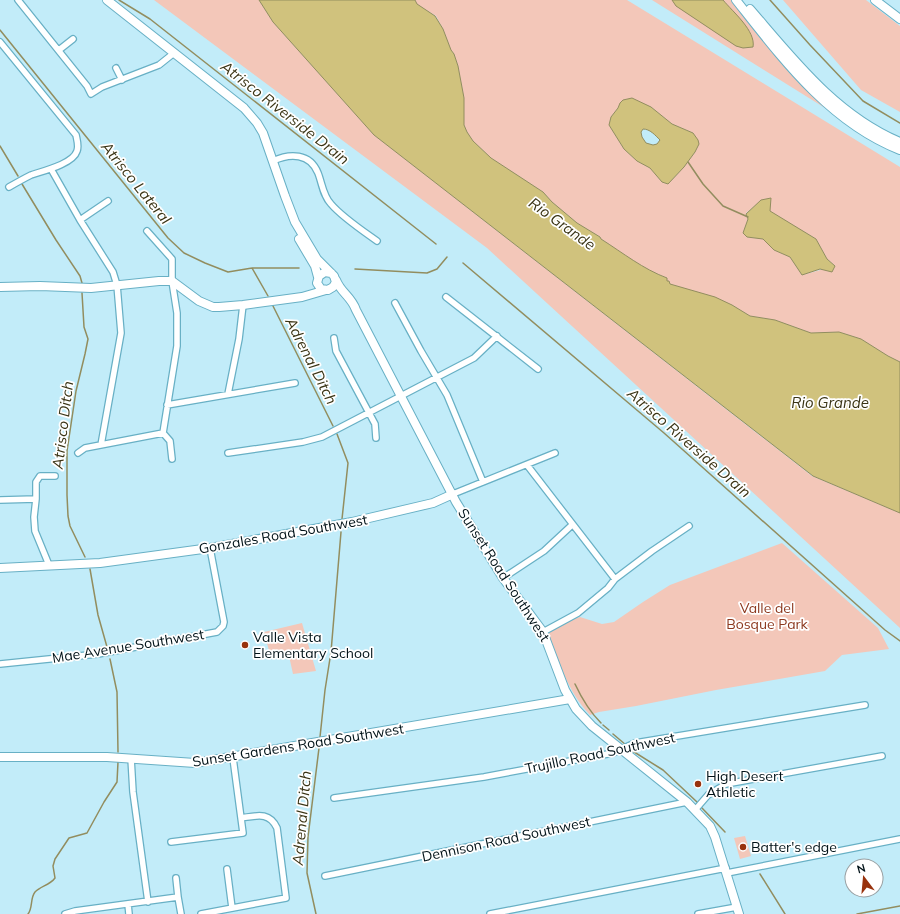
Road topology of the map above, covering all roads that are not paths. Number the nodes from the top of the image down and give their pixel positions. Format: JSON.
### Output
{"nodes":[{"id":1,"x":18,"y":0,"type":"edge"},
{"id":2,"x":107,"y":0,"type":"edge"},
{"id":3,"x":736,"y":0,"type":"edge"},
{"id":4,"x":742,"y":0,"type":"edge"},
{"id":5,"x":876,"y":0,"type":"edge"},
{"id":6,"x":900,"y":18,"type":"edge"},
{"id":7,"x":73,"y":39,"type":"dead end"},
{"id":8,"x":0,"y":42,"type":"edge"},
{"id":9,"x":59,"y":50,"type":"junction"},
{"id":10,"x":174,"y":53,"type":"junction"},
{"id":11,"x":116,"y":68,"type":"dead end"},
{"id":12,"x":122,"y":80,"type":"junction"},
{"id":13,"x":900,"y":142,"type":"edge"},
{"id":14,"x":900,"y":150,"type":"edge"},
{"id":15,"x":273,"y":161,"type":"junction"},
{"id":16,"x":51,"y":169,"type":"junction"},
{"id":17,"x":9,"y":187,"type":"dead end"},
{"id":18,"x":285,"y":196,"type":"junction"},
{"id":19,"x":108,"y":201,"type":"dead end"},
{"id":20,"x":80,"y":220,"type":"junction"},
{"id":21,"x":147,"y":231,"type":"dead end"},
{"id":22,"x":377,"y":241,"type":"dead end"},
{"id":23,"x":331,"y":273,"type":"junction"},
{"id":24,"x":318,"y":279,"type":"junction"},
{"id":25,"x":336,"y":280,"type":"junction"},
{"id":26,"x":172,"y":281,"type":"junction"},
{"id":27,"x":117,"y":285,"type":"junction"},
{"id":28,"x":0,"y":287,"type":"edge"},
{"id":29,"x":327,"y":290,"type":"junction"},
{"id":30,"x":446,"y":297,"type":"dead end"},
{"id":31,"x":283,"y":299,"type":"junction"},
{"id":32,"x":395,"y":303,"type":"dead end"},
{"id":33,"x":243,"y":306,"type":"junction"},
{"id":34,"x":356,"y":310,"type":"junction"},
{"id":35,"x":496,"y":336,"type":"junction"},
{"id":36,"x":334,"y":338,"type":"dead end"},
{"id":37,"x":538,"y":369,"type":"dead end"},
{"id":38,"x":437,"y":377,"type":"junction"},
{"id":39,"x":295,"y":383,"type":"dead end"},
{"id":40,"x":228,"y":394,"type":"junction"},
{"id":41,"x":402,"y":396,"type":"junction"},
{"id":42,"x":167,"y":405,"type":"junction"},
{"id":43,"x":369,"y":413,"type":"junction"},
{"id":44,"x":163,"y":433,"type":"junction"},
{"id":45,"x":376,"y":438,"type":"dead end"},
{"id":46,"x":101,"y":445,"type":"junction"},
{"id":47,"x":78,"y":453,"type":"dead end"},
{"id":48,"x":228,"y":453,"type":"dead end"},
{"id":49,"x":555,"y":453,"type":"dead end"},
{"id":50,"x":172,"y":459,"type":"dead end"},
{"id":51,"x":527,"y":465,"type":"junction"},
{"id":52,"x":55,"y":476,"type":"dead end"},
{"id":53,"x":483,"y":482,"type":"junction"},
{"id":54,"x":453,"y":494,"type":"junction"},
{"id":55,"x":36,"y":499,"type":"junction"},
{"id":56,"x":0,"y":500,"type":"edge"},
{"id":57,"x":572,"y":525,"type":"junction"},
{"id":58,"x":689,"y":526,"type":"dead end"},
{"id":59,"x":210,"y":548,"type":"junction"},
{"id":60,"x":48,"y":565,"type":"junction"},
{"id":61,"x":0,"y":568,"type":"edge"},
{"id":62,"x":503,"y":578,"type":"junction"},
{"id":63,"x":615,"y":579,"type":"junction"},
{"id":64,"x":543,"y":632,"type":"junction"},
{"id":65,"x":0,"y":664,"type":"edge"},
{"id":66,"x":570,"y":699,"type":"junction"},
{"id":67,"x":865,"y":705,"type":"dead end"},
{"id":68,"x":622,"y":749,"type":"junction"},
{"id":69,"x":882,"y":756,"type":"dead end"},
{"id":70,"x":0,"y":757,"type":"edge"},
{"id":71,"x":129,"y":758,"type":"junction"},
{"id":72,"x":233,"y":758,"type":"junction"},
{"id":73,"x":334,"y":798,"type":"dead end"},
{"id":74,"x":687,"y":802,"type":"junction"},
{"id":75,"x":695,"y":810,"type":"junction"},
{"id":76,"x":241,"y":818,"type":"junction"},
{"id":77,"x":900,"y":839,"type":"edge"},
{"id":78,"x":171,"y":842,"type":"dead end"},
{"id":79,"x":227,"y":869,"type":"dead end"},
{"id":80,"x":726,"y":871,"type":"junction"},
{"id":81,"x":325,"y":876,"type":"dead end"},
{"id":82,"x":176,"y":878,"type":"dead end"},
{"id":83,"x":178,"y":897,"type":"junction"},
{"id":84,"x":148,"y":902,"type":"junction"},
{"id":85,"x":128,"y":904,"type":"junction"},
{"id":86,"x":232,"y":908,"type":"junction"},
{"id":87,"x":738,"y":910,"type":"edge"},
{"id":88,"x":65,"y":914,"type":"edge"},
{"id":89,"x":129,"y":914,"type":"edge"},
{"id":90,"x":181,"y":914,"type":"edge"},
{"id":91,"x":201,"y":914,"type":"edge"},
{"id":92,"x":490,"y":914,"type":"edge"},
{"id":93,"x":698,"y":914,"type":"edge"}],
"edges":[{"from":1,"to":9,"type":"street"},
{"from":2,"to":10,"type":"street"},
{"from":3,"to":14,"type":"street"},
{"from":4,"to":13,"type":"street"},
{"from":5,"to":6,"type":"street"},
{"from":7,"to":9,"type":"street"},
{"from":8,"to":16,"type":"street"},
{"from":9,"to":12,"type":"street"},
{"from":10,"to":12,"type":"street"},
{"from":10,"to":15,"type":"street"},
{"from":11,"to":12,"type":"street"},
{"from":15,"to":18,"type":"street"},
{"from":15,"to":22,"type":"street"},
{"from":16,"to":17,"type":"street"},
{"from":16,"to":20,"type":"street"},
{"from":18,"to":23,"type":"street"},
{"from":18,"to":24,"type":"street"},
{"from":19,"to":20,"type":"street"},
{"from":20,"to":27,"type":"street"},
{"from":21,"to":26,"type":"street"},
{"from":23,"to":24,"type":"street"},
{"from":23,"to":25,"type":"street"},
{"from":24,"to":29,"type":"street"},
{"from":24,"to":31,"type":"street"},
{"from":25,"to":29,"type":"street"},
{"from":25,"to":34,"type":"street","name":"Sunset Road Southwest"},
{"from":26,"to":27,"type":"street"},
{"from":26,"to":33,"type":"street"},
{"from":26,"to":42,"type":"street"},
{"from":27,"to":28,"type":"street"},
{"from":27,"to":46,"type":"street"},
{"from":29,"to":31,"type":"street"},
{"from":29,"to":34,"type":"street","name":"Sunset Road Southwest"},
{"from":30,"to":35,"type":"street"},
{"from":31,"to":33,"type":"street"},
{"from":32,"to":38,"type":"street"},
{"from":33,"to":40,"type":"street"},
{"from":34,"to":41,"type":"street","name":"Sunset Road Southwest"},
{"from":35,"to":37,"type":"street"},
{"from":35,"to":38,"type":"street"},
{"from":36,"to":43,"type":"street"},
{"from":38,"to":41,"type":"street"},
{"from":38,"to":53,"type":"street"},
{"from":39,"to":40,"type":"street"},
{"from":40,"to":42,"type":"street"},
{"from":41,"to":43,"type":"street"},
{"from":41,"to":54,"type":"street","name":"Sunset Road Southwest"},
{"from":42,"to":44,"type":"street"},
{"from":43,"to":45,"type":"street"},
{"from":43,"to":48,"type":"street"},
{"from":44,"to":46,"type":"street"},
{"from":44,"to":50,"type":"street"},
{"from":46,"to":47,"type":"street"},
{"from":49,"to":51,"type":"street","name":"Gonzales Road Southwest"},
{"from":51,"to":53,"type":"street","name":"Gonzales Road Southwest"},
{"from":51,"to":57,"type":"street"},
{"from":52,"to":55,"type":"street"},
{"from":53,"to":54,"type":"street","name":"Gonzales Road Southwest"},
{"from":54,"to":59,"type":"street","name":"Gonzales Road Southwest"},
{"from":54,"to":62,"type":"street","name":"Sunset Road Southwest"},
{"from":55,"to":56,"type":"street"},
{"from":55,"to":60,"type":"street"},
{"from":57,"to":62,"type":"street"},
{"from":57,"to":63,"type":"street"},
{"from":58,"to":63,"type":"street"},
{"from":59,"to":60,"type":"street","name":"Gonzales Road Southwest"},
{"from":59,"to":65,"type":"street","name":"Mae Avenue Southwest"},
{"from":60,"to":61,"type":"street","name":"Gonzales Road Southwest"},
{"from":62,"to":64,"type":"street","name":"Sunset Road Southwest"},
{"from":63,"to":64,"type":"street"},
{"from":64,"to":66,"type":"street","name":"Sunset Road Southwest"},
{"from":66,"to":68,"type":"street","name":"Sunset Road Southwest"},
{"from":66,"to":72,"type":"street","name":"Sunset Gardens Road Southwest"},
{"from":67,"to":68,"type":"street","name":"Trujillo Road Southwest"},
{"from":68,"to":73,"type":"street","name":"Trujillo Road Southwest"},
{"from":68,"to":74,"type":"street","name":"Sunset Road Southwest"},
{"from":69,"to":75,"type":"street"},
{"from":70,"to":71,"type":"street","name":"Sunset Gardens Road Southwest"},
{"from":71,"to":72,"type":"street","name":"Sunset Gardens Road Southwest"},
{"from":71,"to":84,"type":"street"},
{"from":72,"to":76,"type":"street"},
{"from":74,"to":75,"type":"street","name":"Sunset Road Southwest"},
{"from":74,"to":81,"type":"street","name":"Dennison Road Southwest"},
{"from":75,"to":80,"type":"street","name":"Sunset Road Southwest"},
{"from":76,"to":78,"type":"street"},
{"from":76,"to":86,"type":"street"},
{"from":77,"to":80,"type":"street"},
{"from":79,"to":86,"type":"street"},
{"from":80,"to":87,"type":"street","name":"Sunset Road Southwest"},
{"from":80,"to":92,"type":"street"},
{"from":82,"to":83,"type":"street"},
{"from":83,"to":84,"type":"street"},
{"from":83,"to":90,"type":"street"},
{"from":84,"to":85,"type":"street"},
{"from":85,"to":88,"type":"street"},
{"from":85,"to":89,"type":"street"},
{"from":86,"to":91,"type":"street"},
{"from":87,"to":93,"type":"street"}]}
